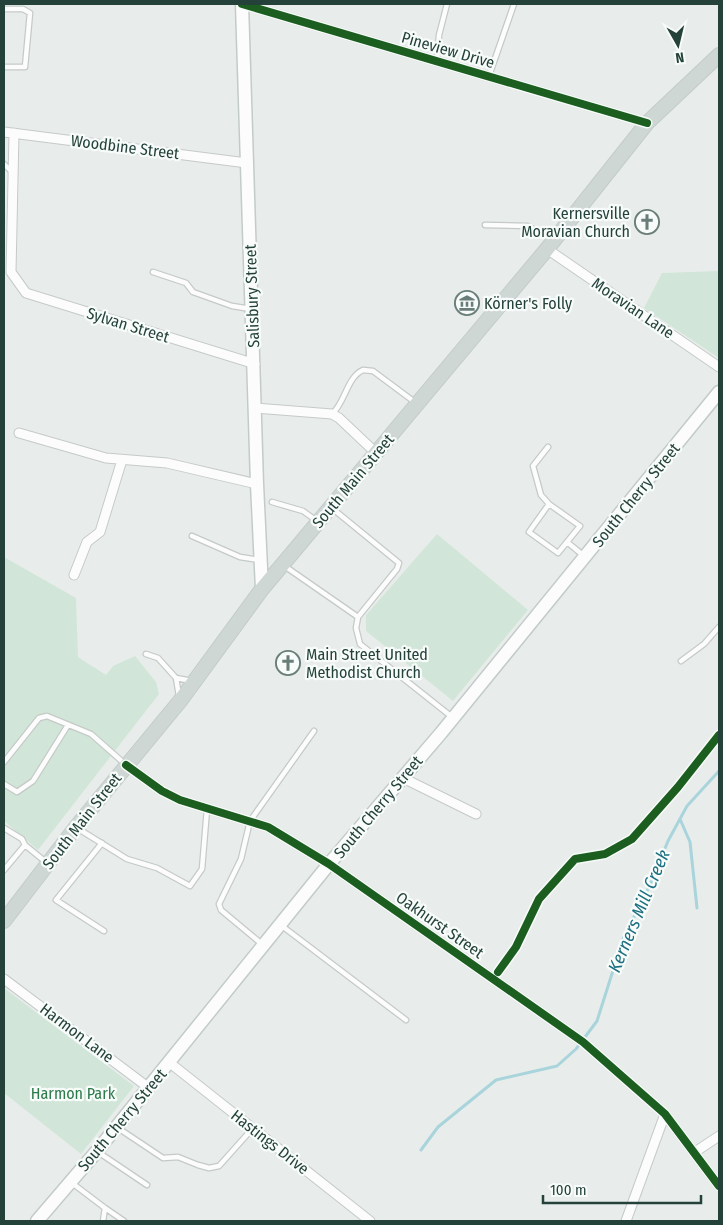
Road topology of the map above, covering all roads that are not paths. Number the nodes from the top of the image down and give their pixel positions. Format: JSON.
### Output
{"nodes":[{"id":1,"x":242,"y":4,"type":"edge"},
{"id":2,"x":447,"y":4,"type":"edge"},
{"id":3,"x":514,"y":4,"type":"edge"},
{"id":4,"x":23,"y":7,"type":"edge"},
{"id":5,"x":4,"y":9,"type":"edge"},
{"id":6,"x":719,"y":55,"type":"edge"},
{"id":7,"x":437,"y":61,"type":"junction"},
{"id":8,"x":4,"y":67,"type":"edge"},
{"id":9,"x":489,"y":76,"type":"junction"},
{"id":10,"x":647,"y":123,"type":"junction"},
{"id":11,"x":4,"y":132,"type":"edge"},
{"id":12,"x":14,"y":133,"type":"junction"},
{"id":13,"x":247,"y":163,"type":"junction"},
{"id":14,"x":4,"y":164,"type":"edge"},
{"id":15,"x":13,"y":173,"type":"junction"},
{"id":16,"x":485,"y":225,"type":"dead end"},
{"id":17,"x":550,"y":244,"type":"junction"},
{"id":18,"x":153,"y":272,"type":"dead end"},
{"id":19,"x":253,"y":309,"type":"junction"},
{"id":20,"x":255,"y":364,"type":"junction"},
{"id":21,"x":719,"y":367,"type":"edge"},
{"id":22,"x":719,"y":392,"type":"edge"},
{"id":23,"x":417,"y":404,"type":"junction"},
{"id":24,"x":255,"y":408,"type":"junction"},
{"id":25,"x":332,"y":414,"type":"junction"},
{"id":26,"x":19,"y":433,"type":"dead end"},
{"id":27,"x":548,"y":447,"type":"dead end"},
{"id":28,"x":376,"y":453,"type":"junction"},
{"id":29,"x":122,"y":460,"type":"junction"},
{"id":30,"x":257,"y":484,"type":"junction"},
{"id":31,"x":272,"y":502,"type":"dead end"},
{"id":32,"x":549,"y":504,"type":"junction"},
{"id":33,"x":331,"y":507,"type":"junction"},
{"id":34,"x":318,"y":522,"type":"junction"},
{"id":35,"x":192,"y":536,"type":"dead end"},
{"id":36,"x":568,"y":542,"type":"junction"},
{"id":37,"x":585,"y":557,"type":"junction"},
{"id":38,"x":261,"y":560,"type":"junction"},
{"id":39,"x":282,"y":564,"type":"junction"},
{"id":40,"x":74,"y":576,"type":"dead end"},
{"id":41,"x":262,"y":588,"type":"junction"},
{"id":42,"x":358,"y":617,"type":"junction"},
{"id":43,"x":719,"y":627,"type":"edge"},
{"id":44,"x":146,"y":654,"type":"dead end"},
{"id":45,"x":681,"y":661,"type":"dead end"},
{"id":46,"x":176,"y":678,"type":"junction"},
{"id":47,"x":193,"y":681,"type":"junction"},
{"id":48,"x":180,"y":701,"type":"junction"},
{"id":49,"x":454,"y":717,"type":"junction"},
{"id":50,"x":68,"y":725,"type":"junction"},
{"id":51,"x":314,"y":731,"type":"dead end"},
{"id":52,"x":4,"y":762,"type":"edge"},
{"id":53,"x":126,"y":764,"type":"junction"},
{"id":54,"x":403,"y":778,"type":"junction"},
{"id":55,"x":4,"y":784,"type":"edge"},
{"id":56,"x":207,"y":808,"type":"junction"},
{"id":57,"x":476,"y":814,"type":"dead end"},
{"id":58,"x":250,"y":821,"type":"junction"},
{"id":59,"x":76,"y":827,"type":"junction"},
{"id":60,"x":4,"y":828,"type":"edge"},
{"id":61,"x":102,"y":843,"type":"junction"},
{"id":62,"x":24,"y":844,"type":"junction"},
{"id":63,"x":48,"y":864,"type":"junction"},
{"id":64,"x":329,"y":864,"type":"junction"},
{"id":65,"x":4,"y":870,"type":"edge"},
{"id":66,"x":4,"y":919,"type":"edge"},
{"id":67,"x":280,"y":925,"type":"junction"},
{"id":68,"x":104,"y":931,"type":"dead end"},
{"id":69,"x":264,"y":946,"type":"junction"},
{"id":70,"x":4,"y":979,"type":"edge"},
{"id":71,"x":406,"y":1020,"type":"dead end"},
{"id":72,"x":170,"y":1063,"type":"junction"},
{"id":73,"x":149,"y":1088,"type":"junction"},
{"id":74,"x":665,"y":1114,"type":"junction"},
{"id":75,"x":117,"y":1127,"type":"junction"},
{"id":76,"x":253,"y":1128,"type":"junction"},
{"id":77,"x":719,"y":1136,"type":"edge"},
{"id":78,"x":97,"y":1151,"type":"junction"},
{"id":79,"x":695,"y":1152,"type":"junction"},
{"id":80,"x":71,"y":1182,"type":"junction"},
{"id":81,"x":147,"y":1185,"type":"dead end"},
{"id":82,"x":719,"y":1186,"type":"edge"},
{"id":83,"x":105,"y":1208,"type":"junction"},
{"id":84,"x":41,"y":1220,"type":"edge"},
{"id":85,"x":103,"y":1221,"type":"edge"},
{"id":86,"x":124,"y":1221,"type":"edge"},
{"id":87,"x":370,"y":1221,"type":"edge"},
{"id":88,"x":626,"y":1221,"type":"edge"}],
"edges":[{"from":1,"to":7,"type":"street","name":"Pineview Drive"},
{"from":1,"to":13,"type":"main road","name":"Salisbury Street"},
{"from":2,"to":7,"type":"lane"},
{"from":3,"to":9,"type":"lane"},
{"from":4,"to":5,"type":"lane"},
{"from":4,"to":8,"type":"lane"},
{"from":6,"to":10,"type":"main road","name":"South Main Street"},
{"from":7,"to":9,"type":"street","name":"Pineview Drive"},
{"from":9,"to":10,"type":"street","name":"Pineview Drive"},
{"from":10,"to":17,"type":"main road","name":"South Main Street"},
{"from":11,"to":12,"type":"street","name":"Woodbine Street"},
{"from":12,"to":13,"type":"street","name":"Woodbine Street"},
{"from":12,"to":15,"type":"street"},
{"from":13,"to":19,"type":"main road","name":"Salisbury Street"},
{"from":14,"to":15,"type":"lane"},
{"from":15,"to":20,"type":"street","name":"Sylvan Street"},
{"from":16,"to":17,"type":"lane"},
{"from":17,"to":21,"type":"street","name":"Moravian Lane"},
{"from":17,"to":23,"type":"main road","name":"South Main Street"},
{"from":18,"to":19,"type":"lane"},
{"from":19,"to":20,"type":"main road","name":"Salisbury Street"},
{"from":20,"to":24,"type":"main road","name":"Salisbury Street"},
{"from":22,"to":37,"type":"main road","name":"South Cherry Street"},
{"from":23,"to":25,"type":"lane"},
{"from":23,"to":28,"type":"main road","name":"South Main Street"},
{"from":24,"to":25,"type":"street"},
{"from":24,"to":30,"type":"main road","name":"Salisbury Street"},
{"from":25,"to":28,"type":"street"},
{"from":26,"to":29,"type":"street"},
{"from":27,"to":32,"type":"lane"},
{"from":28,"to":33,"type":"main road","name":"South Main Street"},
{"from":29,"to":30,"type":"street"},
{"from":29,"to":40,"type":"street"},
{"from":30,"to":38,"type":"main road","name":"Salisbury Street"},
{"from":31,"to":34,"type":"lane"},
{"from":32,"to":36,"type":"lane"},
{"from":32,"to":36,"type":"lane"},
{"from":33,"to":34,"type":"main road","name":"South Main Street"},
{"from":33,"to":42,"type":"lane"},
{"from":34,"to":39,"type":"main road","name":"South Main Street"},
{"from":35,"to":38,"type":"lane"},
{"from":36,"to":37,"type":"lane"},
{"from":37,"to":49,"type":"main road","name":"South Cherry Street"},
{"from":38,"to":41,"type":"main road","name":"Salisbury Street"},
{"from":39,"to":41,"type":"main road","name":"South Main Street"},
{"from":39,"to":42,"type":"lane"},
{"from":41,"to":47,"type":"main road","name":"South Main Street"},
{"from":42,"to":49,"type":"lane"},
{"from":43,"to":45,"type":"lane"},
{"from":44,"to":46,"type":"lane"},
{"from":46,"to":47,"type":"lane"},
{"from":46,"to":48,"type":"lane"},
{"from":47,"to":48,"type":"main road","name":"South Main Street"},
{"from":48,"to":53,"type":"main road","name":"South Main Street"},
{"from":49,"to":54,"type":"main road","name":"South Cherry Street"},
{"from":50,"to":52,"type":"lane"},
{"from":50,"to":53,"type":"lane"},
{"from":50,"to":55,"type":"lane"},
{"from":51,"to":58,"type":"lane"},
{"from":53,"to":56,"type":"street","name":"Oakhurst Street"},
{"from":53,"to":59,"type":"main road","name":"South Main Street"},
{"from":54,"to":57,"type":"street"},
{"from":54,"to":64,"type":"main road","name":"South Cherry Street"},
{"from":56,"to":58,"type":"street","name":"Oakhurst Street"},
{"from":56,"to":61,"type":"lane"},
{"from":58,"to":64,"type":"street","name":"Oakhurst Street"},
{"from":58,"to":69,"type":"lane"},
{"from":59,"to":61,"type":"lane"},
{"from":59,"to":63,"type":"main road","name":"South Main Street"},
{"from":60,"to":62,"type":"lane"},
{"from":61,"to":68,"type":"lane"},
{"from":62,"to":63,"type":"lane"},
{"from":62,"to":65,"type":"lane"},
{"from":63,"to":66,"type":"main road","name":"South Main Street"},
{"from":64,"to":67,"type":"main road","name":"South Cherry Street"},
{"from":64,"to":74,"type":"street","name":"Oakhurst Street"},
{"from":67,"to":69,"type":"main road","name":"South Cherry Street"},
{"from":67,"to":71,"type":"lane"},
{"from":69,"to":72,"type":"main road","name":"South Cherry Street"},
{"from":70,"to":73,"type":"street","name":"Harmon Lane"},
{"from":72,"to":73,"type":"main road","name":"South Cherry Street"},
{"from":72,"to":76,"type":"street","name":"Hastings Drive"},
{"from":73,"to":75,"type":"main road","name":"South Cherry Street"},
{"from":74,"to":79,"type":"street","name":"Oakhurst Street"},
{"from":74,"to":88,"type":"street"},
{"from":75,"to":76,"type":"lane"},
{"from":75,"to":78,"type":"main road","name":"South Cherry Street"},
{"from":76,"to":87,"type":"street","name":"Hastings Drive"},
{"from":77,"to":79,"type":"street"},
{"from":78,"to":80,"type":"main road","name":"South Cherry Street"},
{"from":78,"to":81,"type":"lane"},
{"from":79,"to":82,"type":"street","name":"Oakhurst Street"},
{"from":80,"to":83,"type":"lane"},
{"from":80,"to":84,"type":"main road","name":"South Cherry Street"},
{"from":83,"to":85,"type":"lane"},
{"from":83,"to":86,"type":"lane"}]}
